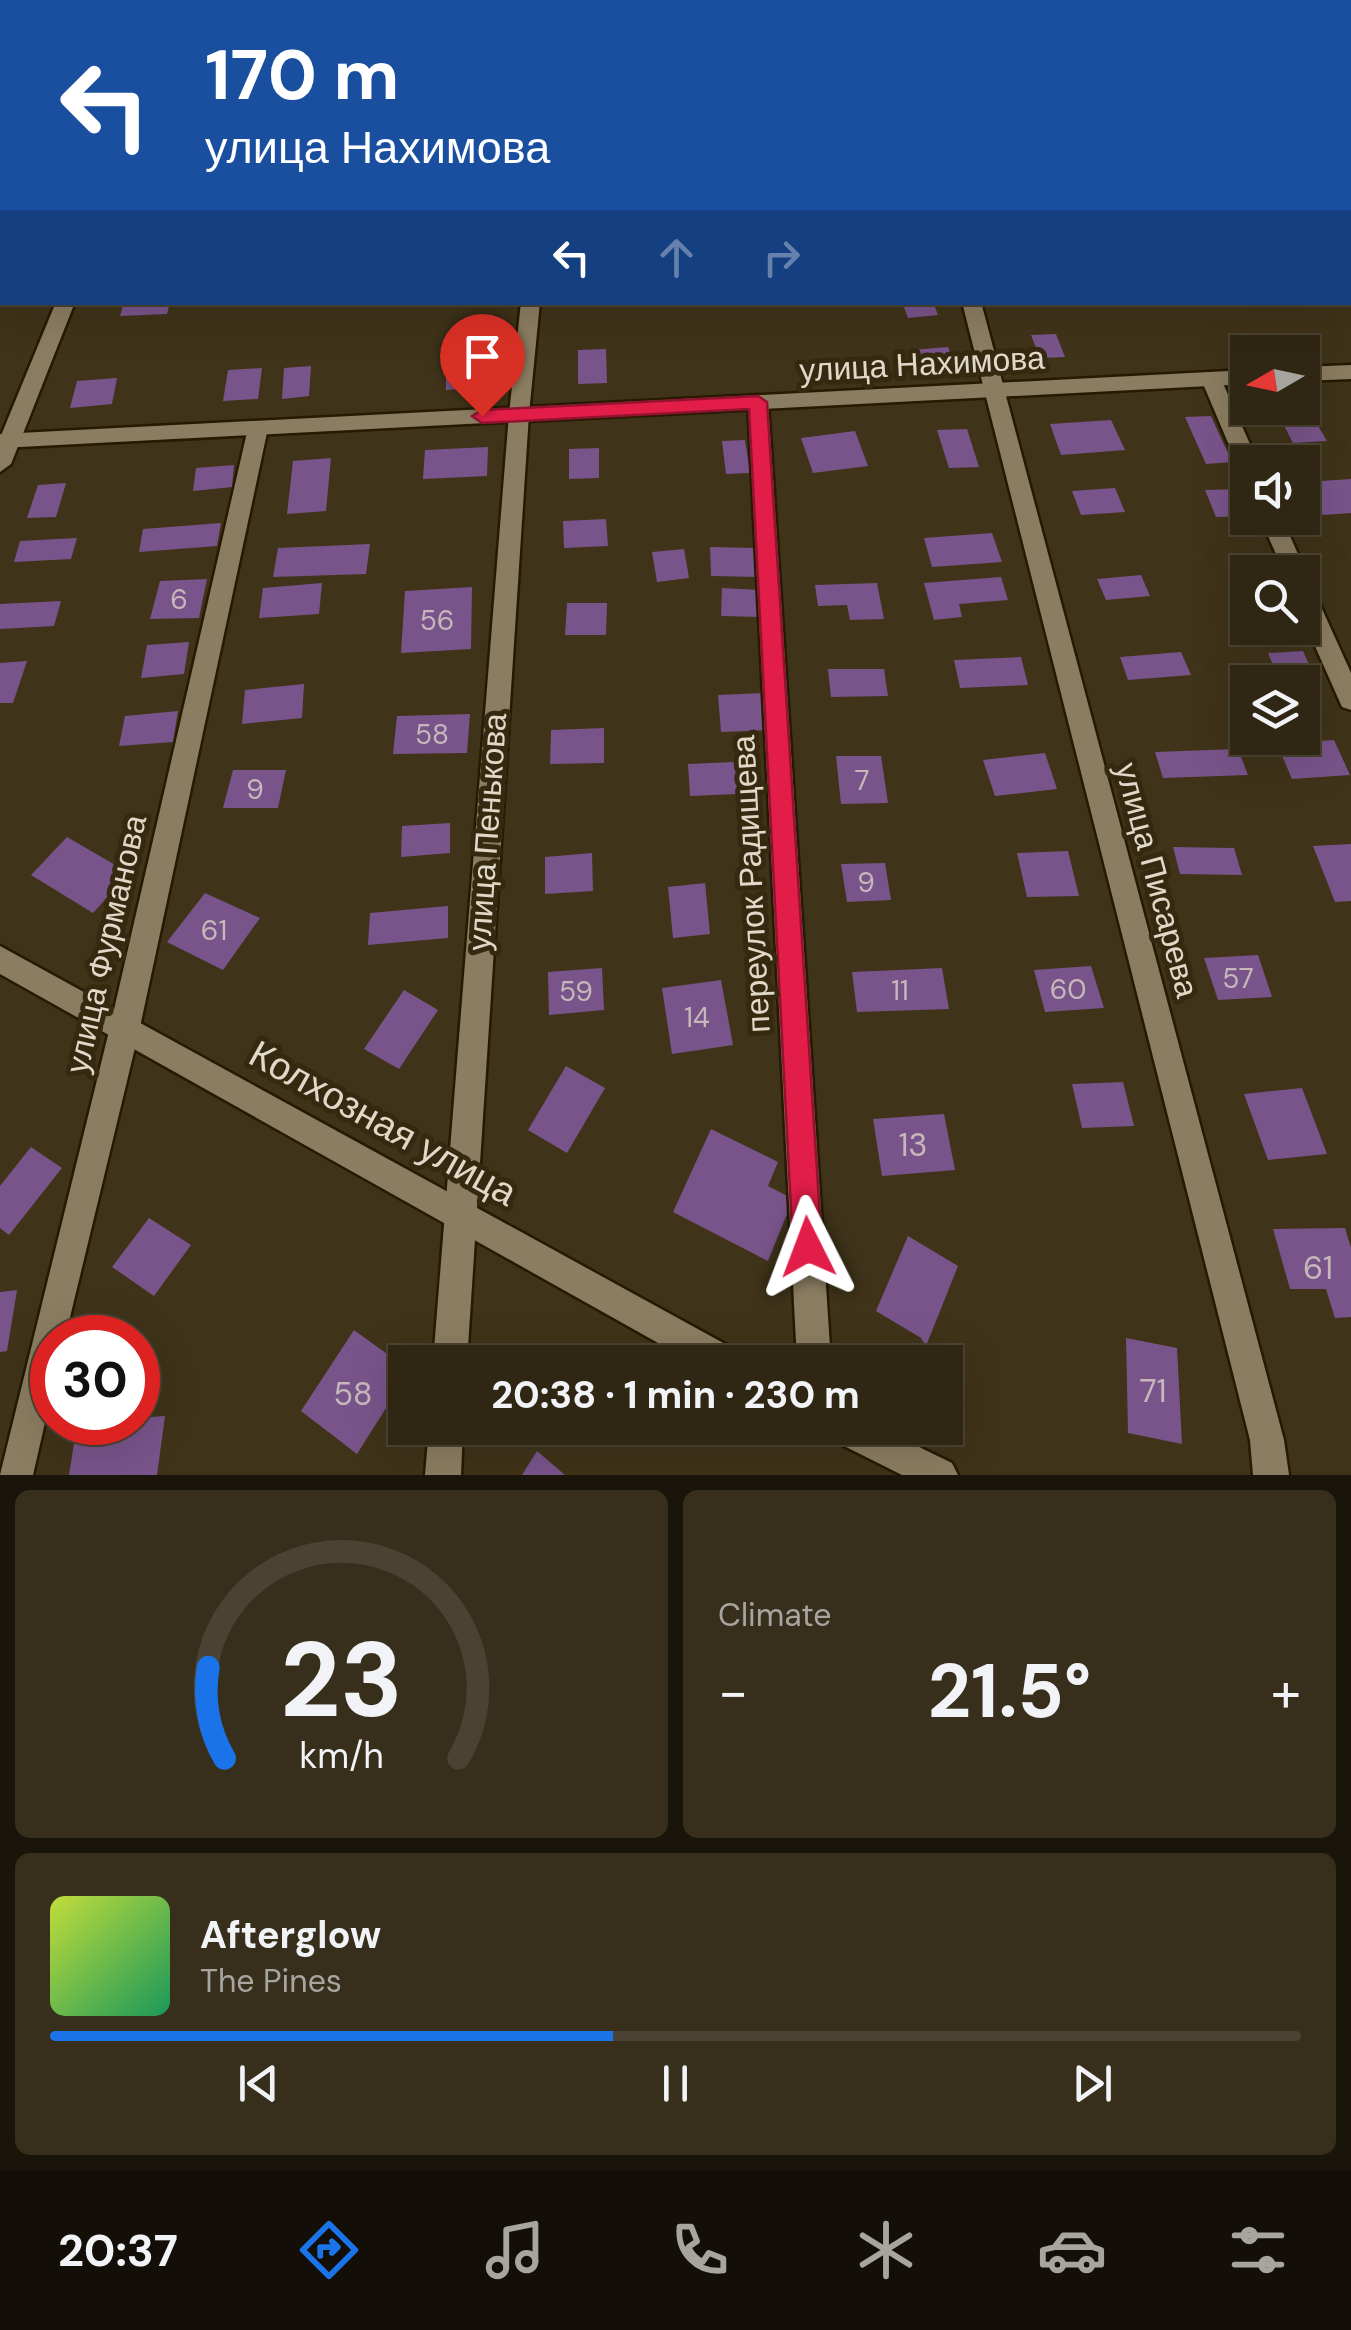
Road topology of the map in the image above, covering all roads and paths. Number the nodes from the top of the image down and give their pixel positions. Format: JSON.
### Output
{"nodes":[{"id":1,"x":65,"y":305,"type":"edge"},
{"id":2,"x":531,"y":305,"type":"edge"},
{"id":3,"x":972,"y":305,"type":"edge"},
{"id":4,"x":1351,"y":372,"type":"edge"},
{"id":5,"x":1320,"y":373,"type":"edge"},
{"id":6,"x":1230,"y":378,"type":"edge"},
{"id":7,"x":1210,"y":379,"type":"junction"},
{"id":8,"x":992,"y":390,"type":"junction"},
{"id":9,"x":758,"y":402,"type":"junction"},
{"id":10,"x":519,"y":414,"type":"junction"},
{"id":11,"x":258,"y":428,"type":"junction"},
{"id":12,"x":5,"y":441,"type":"edge"},
{"id":13,"x":1240,"y":445,"type":"edge"},
{"id":14,"x":0,"y":464,"type":"edge"},
{"id":15,"x":1320,"y":630,"type":"edge"},
{"id":16,"x":1351,"y":700,"type":"edge"},
{"id":17,"x":0,"y":959,"type":"edge"},
{"id":18,"x":125,"y":1027,"type":"junction"},
{"id":19,"x":458,"y":1215,"type":"junction"},
{"id":20,"x":451,"y":1345,"type":"edge"},
{"id":21,"x":693,"y":1345,"type":"edge"},
{"id":22,"x":813,"y":1345,"type":"edge"},
{"id":23,"x":445,"y":1445,"type":"edge"},
{"id":24,"x":879,"y":1445,"type":"edge"},
{"id":25,"x":15,"y":1475,"type":"edge"},
{"id":26,"x":443,"y":1475,"type":"edge"},
{"id":27,"x":940,"y":1475,"type":"edge"},
{"id":28,"x":1271,"y":1475,"type":"edge"}],
"edges":[{"from":1,"to":12,"type":"street"},
{"from":2,"to":10,"type":"street","name":"улица Пенькова"},
{"from":3,"to":8,"type":"street","name":"улица Писарева"},
{"from":4,"to":5,"type":"street"},
{"from":6,"to":7,"type":"street","name":"улица Нахимова"},
{"from":7,"to":8,"type":"street","name":"улица Нахимова"},
{"from":7,"to":13,"type":"street"},
{"from":8,"to":9,"type":"street","name":"улица Нахимова"},
{"from":8,"to":28,"type":"street","name":"улица Писарева"},
{"from":9,"to":10,"type":"street","name":"улица Нахимова"},
{"from":9,"to":22,"type":"street","name":"переулок Радищева"},
{"from":10,"to":11,"type":"street","name":"улица Нахимова"},
{"from":10,"to":19,"type":"street","name":"улица Пенькова"},
{"from":11,"to":12,"type":"street","name":"улица Нахимова"},
{"from":11,"to":18,"type":"street","name":"улица Фурманова"},
{"from":12,"to":14,"type":"street"},
{"from":15,"to":16,"type":"street"},
{"from":17,"to":18,"type":"street","name":"Колхозная улица"},
{"from":18,"to":19,"type":"street","name":"Колхозная улица"},
{"from":18,"to":25,"type":"street","name":"улица Фурманова"},
{"from":19,"to":20,"type":"street","name":"улица Пенькова"},
{"from":19,"to":21,"type":"street","name":"Колхозная улица"},
{"from":23,"to":26,"type":"street"},
{"from":24,"to":27,"type":"street"}]}
